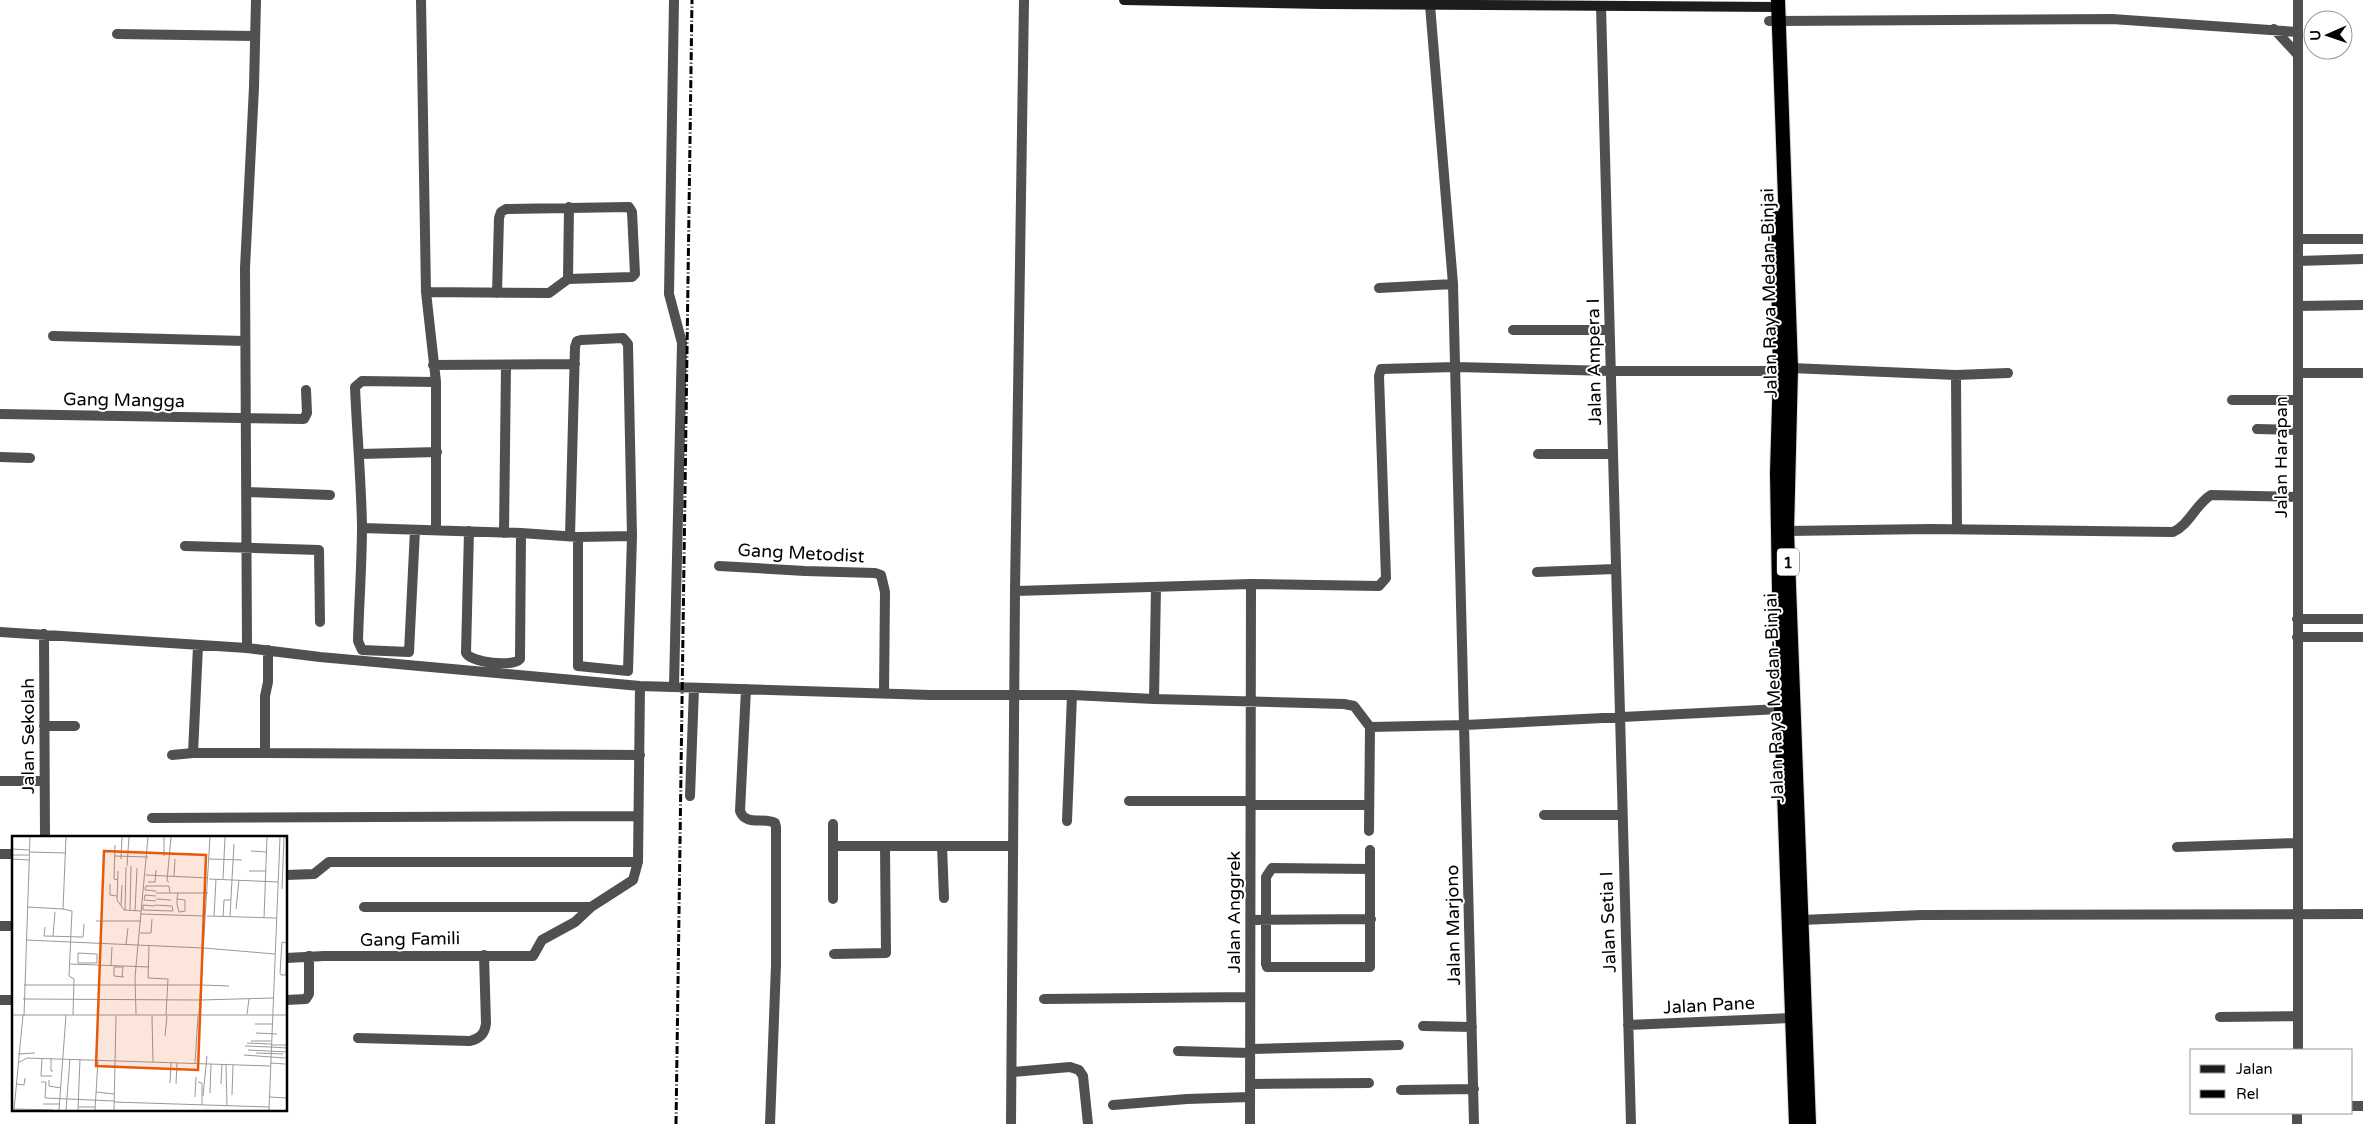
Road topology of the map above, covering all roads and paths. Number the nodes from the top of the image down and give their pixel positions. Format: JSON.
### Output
{"nodes":[{"id":1,"x":256,"y":0,"type":"edge"},
{"id":2,"x":421,"y":0,"type":"edge"},
{"id":3,"x":674,"y":0,"type":"edge"},
{"id":4,"x":1024,"y":0,"type":"edge"},
{"id":5,"x":1124,"y":0,"type":"edge"},
{"id":6,"x":1163,"y":0,"type":"edge"},
{"id":7,"x":2298,"y":0,"type":"edge"},
{"id":8,"x":1323,"y":2,"type":"edge"},
{"id":9,"x":1430,"y":4,"type":"junction"},
{"id":10,"x":1601,"y":6,"type":"junction"},
{"id":11,"x":1773,"y":9,"type":"edge"},
{"id":12,"x":2274,"y":28,"type":"junction"},
{"id":13,"x":2298,"y":32,"type":"junction"},
{"id":14,"x":118,"y":34,"type":"dead end"},
{"id":15,"x":254,"y":36,"type":"junction"},
{"id":16,"x":2298,"y":55,"type":"junction"},
{"id":17,"x":569,"y":207,"type":"junction"},
{"id":18,"x":2363,"y":239,"type":"edge"},
{"id":19,"x":2298,"y":240,"type":"junction"},
{"id":20,"x":2363,"y":259,"type":"edge"},
{"id":21,"x":2298,"y":261,"type":"junction"},
{"id":22,"x":568,"y":279,"type":"junction"},
{"id":23,"x":1453,"y":284,"type":"junction"},
{"id":24,"x":1379,"y":288,"type":"dead end"},
{"id":25,"x":426,"y":292,"type":"junction"},
{"id":26,"x":497,"y":293,"type":"junction"},
{"id":27,"x":2363,"y":305,"type":"edge"},
{"id":28,"x":2298,"y":306,"type":"junction"},
{"id":29,"x":1513,"y":330,"type":"dead end"},
{"id":30,"x":1609,"y":330,"type":"junction"},
{"id":31,"x":53,"y":336,"type":"dead end"},
{"id":32,"x":245,"y":341,"type":"junction"},
{"id":33,"x":575,"y":364,"type":"junction"},
{"id":34,"x":433,"y":365,"type":"junction"},
{"id":35,"x":506,"y":365,"type":"junction"},
{"id":36,"x":1456,"y":367,"type":"junction"},
{"id":37,"x":1786,"y":370,"type":"junction"},
{"id":38,"x":1610,"y":371,"type":"junction"},
{"id":39,"x":2008,"y":373,"type":"dead end"},
{"id":40,"x":2298,"y":373,"type":"junction"},
{"id":41,"x":2363,"y":373,"type":"edge"},
{"id":42,"x":1956,"y":375,"type":"junction"},
{"id":43,"x":436,"y":382,"type":"junction"},
{"id":44,"x":306,"y":390,"type":"dead end"},
{"id":45,"x":2232,"y":400,"type":"dead end"},
{"id":46,"x":2298,"y":400,"type":"junction"},
{"id":47,"x":0,"y":414,"type":"edge"},
{"id":48,"x":247,"y":418,"type":"junction"},
{"id":49,"x":2257,"y":429,"type":"dead end"},
{"id":50,"x":2298,"y":430,"type":"junction"},
{"id":51,"x":437,"y":452,"type":"junction"},
{"id":52,"x":360,"y":454,"type":"junction"},
{"id":53,"x":1538,"y":454,"type":"dead end"},
{"id":54,"x":1612,"y":454,"type":"junction"},
{"id":55,"x":0,"y":457,"type":"edge"},
{"id":56,"x":30,"y":458,"type":"dead end"},
{"id":57,"x":247,"y":492,"type":"junction"},
{"id":58,"x":330,"y":495,"type":"dead end"},
{"id":59,"x":2298,"y":497,"type":"junction"},
{"id":60,"x":362,"y":528,"type":"junction"},
{"id":61,"x":1957,"y":529,"type":"junction"},
{"id":62,"x":416,"y":530,"type":"junction"},
{"id":63,"x":436,"y":530,"type":"junction"},
{"id":64,"x":469,"y":531,"type":"junction"},
{"id":65,"x":1787,"y":531,"type":"junction"},
{"id":66,"x":504,"y":532,"type":"junction"},
{"id":67,"x":521,"y":533,"type":"junction"},
{"id":68,"x":632,"y":536,"type":"junction"},
{"id":69,"x":574,"y":537,"type":"junction"},
{"id":70,"x":185,"y":546,"type":"dead end"},
{"id":71,"x":247,"y":547,"type":"junction"},
{"id":72,"x":720,"y":566,"type":"dead end"},
{"id":73,"x":1615,"y":570,"type":"junction"},
{"id":74,"x":1537,"y":572,"type":"dead end"},
{"id":75,"x":1251,"y":584,"type":"junction"},
{"id":76,"x":1156,"y":588,"type":"junction"},
{"id":77,"x":1015,"y":591,"type":"junction"},
{"id":78,"x":2298,"y":619,"type":"junction"},
{"id":79,"x":2363,"y":619,"type":"edge"},
{"id":80,"x":320,"y":622,"type":"dead end"},
{"id":81,"x":0,"y":632,"type":"edge"},
{"id":82,"x":44,"y":634,"type":"junction"},
{"id":83,"x":2297,"y":637,"type":"junction"},
{"id":84,"x":2363,"y":637,"type":"edge"},
{"id":85,"x":198,"y":646,"type":"junction"},
{"id":86,"x":247,"y":648,"type":"junction"},
{"id":87,"x":268,"y":650,"type":"junction"},
{"id":88,"x":640,"y":686,"type":"junction"},
{"id":89,"x":674,"y":686,"type":"junction"},
{"id":90,"x":694,"y":688,"type":"junction"},
{"id":91,"x":746,"y":689,"type":"junction"},
{"id":92,"x":884,"y":694,"type":"junction"},
{"id":93,"x":1015,"y":695,"type":"junction"},
{"id":94,"x":1072,"y":695,"type":"junction"},
{"id":95,"x":1154,"y":700,"type":"junction"},
{"id":96,"x":1251,"y":701,"type":"junction"},
{"id":97,"x":1781,"y":709,"type":"junction"},
{"id":98,"x":1619,"y":718,"type":"junction"},
{"id":99,"x":1465,"y":725,"type":"junction"},
{"id":100,"x":44,"y":726,"type":"junction"},
{"id":101,"x":75,"y":726,"type":"dead end"},
{"id":102,"x":1370,"y":727,"type":"junction"},
{"id":103,"x":193,"y":753,"type":"junction"},
{"id":104,"x":265,"y":753,"type":"junction"},
{"id":105,"x":172,"y":755,"type":"dead end"},
{"id":106,"x":640,"y":756,"type":"junction"},
{"id":107,"x":43,"y":780,"type":"junction"},
{"id":108,"x":0,"y":781,"type":"edge"},
{"id":109,"x":690,"y":796,"type":"dead end"},
{"id":110,"x":1129,"y":802,"type":"dead end"},
{"id":111,"x":1251,"y":803,"type":"junction"},
{"id":112,"x":1369,"y":805,"type":"junction"},
{"id":113,"x":1544,"y":815,"type":"dead end"},
{"id":114,"x":1622,"y":815,"type":"junction"},
{"id":115,"x":638,"y":816,"type":"junction"},
{"id":116,"x":152,"y":818,"type":"dead end"},
{"id":117,"x":1067,"y":821,"type":"dead end"},
{"id":118,"x":832,"y":824,"type":"dead end"},
{"id":119,"x":1369,"y":831,"type":"dead end"},
{"id":120,"x":44,"y":836,"type":"edge"},
{"id":121,"x":2297,"y":843,"type":"junction"},
{"id":122,"x":833,"y":846,"type":"junction"},
{"id":123,"x":885,"y":846,"type":"junction"},
{"id":124,"x":942,"y":846,"type":"junction"},
{"id":125,"x":1013,"y":846,"type":"junction"},
{"id":126,"x":2178,"y":847,"type":"dead end"},
{"id":127,"x":1370,"y":850,"type":"dead end"},
{"id":128,"x":1792,"y":851,"type":"junction"},
{"id":129,"x":638,"y":862,"type":"junction"},
{"id":130,"x":1370,"y":869,"type":"junction"},
{"id":131,"x":288,"y":874,"type":"edge"},
{"id":132,"x":944,"y":898,"type":"dead end"},
{"id":133,"x":833,"y":899,"type":"dead end"},
{"id":134,"x":591,"y":907,"type":"junction"},
{"id":135,"x":364,"y":908,"type":"dead end"},
{"id":136,"x":2297,"y":914,"type":"junction"},
{"id":137,"x":2363,"y":914,"type":"edge"},
{"id":138,"x":1370,"y":919,"type":"junction"},
{"id":139,"x":1251,"y":920,"type":"junction"},
{"id":140,"x":1801,"y":920,"type":"junction"},
{"id":141,"x":1266,"y":921,"type":"junction"},
{"id":142,"x":834,"y":954,"type":"dead end"},
{"id":143,"x":484,"y":955,"type":"junction"},
{"id":144,"x":309,"y":956,"type":"junction"},
{"id":145,"x":288,"y":958,"type":"edge"},
{"id":146,"x":1250,"y":997,"type":"junction"},
{"id":147,"x":1044,"y":999,"type":"dead end"},
{"id":148,"x":288,"y":1000,"type":"edge"},
{"id":149,"x":2298,"y":1016,"type":"junction"},
{"id":150,"x":2220,"y":1017,"type":"dead end"},
{"id":151,"x":1792,"y":1018,"type":"junction"},
{"id":152,"x":1628,"y":1025,"type":"junction"},
{"id":153,"x":1422,"y":1026,"type":"dead end"},
{"id":154,"x":1472,"y":1027,"type":"junction"},
{"id":155,"x":358,"y":1038,"type":"dead end"},
{"id":156,"x":1399,"y":1045,"type":"dead end"},
{"id":157,"x":2298,"y":1049,"type":"edge"},
{"id":158,"x":1178,"y":1051,"type":"dead end"},
{"id":159,"x":1250,"y":1051,"type":"junction"},
{"id":160,"x":1012,"y":1072,"type":"junction"},
{"id":161,"x":1369,"y":1083,"type":"dead end"},
{"id":162,"x":1250,"y":1084,"type":"junction"},
{"id":163,"x":1474,"y":1089,"type":"junction"},
{"id":164,"x":1401,"y":1090,"type":"dead end"},
{"id":165,"x":1250,"y":1097,"type":"junction"},
{"id":166,"x":1113,"y":1104,"type":"dead end"},
{"id":167,"x":770,"y":1124,"type":"edge"},
{"id":168,"x":1011,"y":1124,"type":"edge"},
{"id":169,"x":1088,"y":1124,"type":"edge"},
{"id":170,"x":1250,"y":1124,"type":"edge"},
{"id":171,"x":1474,"y":1124,"type":"edge"},
{"id":172,"x":1631,"y":1124,"type":"edge"},
{"id":173,"x":1796,"y":1124,"type":"edge"},
{"id":174,"x":1809,"y":1124,"type":"edge"}],
"edges":[{"from":1,"to":15,"type":"street"},
{"from":2,"to":25,"type":"street"},
{"from":3,"to":89,"type":"street"},
{"from":4,"to":77,"type":"street"},
{"from":5,"to":6,"type":"main road"},
{"from":6,"to":8,"type":"main road"},
{"from":7,"to":13,"type":"street","name":"Jalan Harapan"},
{"from":8,"to":9,"type":"main road"},
{"from":9,"to":10,"type":"main road"},
{"from":9,"to":23,"type":"street","name":"Jalan Marjono"},
{"from":10,"to":11,"type":"main road"},
{"from":10,"to":30,"type":"street","name":"Jalan Ampera I"},
{"from":11,"to":12,"type":"street"},
{"from":11,"to":37,"type":"highway","name":"Jalan Raya Medan-Binjai","number":"1"},
{"from":12,"to":13,"type":"street"},
{"from":12,"to":16,"type":"street"},
{"from":13,"to":16,"type":"street","name":"Jalan Harapan"},
{"from":14,"to":15,"type":"street"},
{"from":15,"to":32,"type":"street"},
{"from":16,"to":19,"type":"street","name":"Jalan Harapan"},
{"from":17,"to":22,"type":"street"},
{"from":17,"to":22,"type":"street"},
{"from":17,"to":26,"type":"street"},
{"from":18,"to":19,"type":"street"},
{"from":19,"to":21,"type":"street","name":"Jalan Harapan"},
{"from":20,"to":21,"type":"street"},
{"from":21,"to":28,"type":"street","name":"Jalan Harapan"},
{"from":22,"to":26,"type":"street"},
{"from":23,"to":24,"type":"street"},
{"from":23,"to":36,"type":"street","name":"Jalan Marjono"},
{"from":25,"to":26,"type":"street"},
{"from":25,"to":34,"type":"street"},
{"from":27,"to":28,"type":"street"},
{"from":28,"to":40,"type":"street","name":"Jalan Harapan"},
{"from":29,"to":30,"type":"street"},
{"from":30,"to":38,"type":"street","name":"Jalan Ampera I"},
{"from":31,"to":32,"type":"street"},
{"from":32,"to":48,"type":"street"},
{"from":33,"to":35,"type":"street"},
{"from":33,"to":68,"type":"street"},
{"from":33,"to":69,"type":"street"},
{"from":34,"to":35,"type":"street"},
{"from":34,"to":43,"type":"street"},
{"from":35,"to":66,"type":"street"},
{"from":36,"to":38,"type":"street"},
{"from":36,"to":75,"type":"street"},
{"from":36,"to":99,"type":"street","name":"Jalan Marjono"},
{"from":37,"to":38,"type":"street"},
{"from":37,"to":42,"type":"street"},
{"from":37,"to":65,"type":"highway","name":"Jalan Raya Medan-Binjai","number":"1"},
{"from":37,"to":97,"type":"highway","name":"Jalan Raya Medan-Binjai","number":"1"},
{"from":38,"to":54,"type":"street","name":"Jalan Ampera I"},
{"from":39,"to":42,"type":"street"},
{"from":40,"to":41,"type":"street"},
{"from":40,"to":46,"type":"street","name":"Jalan Harapan"},
{"from":42,"to":61,"type":"street"},
{"from":43,"to":51,"type":"street"},
{"from":43,"to":52,"type":"street"},
{"from":44,"to":48,"type":"street","name":"Gang Mangga"},
{"from":45,"to":46,"type":"street"},
{"from":46,"to":50,"type":"street","name":"Jalan Harapan"},
{"from":47,"to":48,"type":"street","name":"Gang Mangga"},
{"from":48,"to":57,"type":"street"},
{"from":49,"to":50,"type":"street"},
{"from":50,"to":59,"type":"street","name":"Jalan Harapan"},
{"from":51,"to":52,"type":"street"},
{"from":51,"to":63,"type":"street"},
{"from":52,"to":60,"type":"street"},
{"from":53,"to":54,"type":"street"},
{"from":54,"to":73,"type":"street","name":"Jalan Ampera I"},
{"from":55,"to":56,"type":"street"},
{"from":57,"to":58,"type":"street"},
{"from":57,"to":71,"type":"street"},
{"from":59,"to":61,"type":"street"},
{"from":59,"to":78,"type":"street","name":"Jalan Harapan"},
{"from":60,"to":62,"type":"street"},
{"from":60,"to":62,"type":"street"},
{"from":61,"to":65,"type":"street"},
{"from":62,"to":63,"type":"street"},
{"from":63,"to":64,"type":"street"},
{"from":64,"to":66,"type":"street"},
{"from":64,"to":67,"type":"street"},
{"from":65,"to":128,"type":"highway","name":"Jalan Raya Medan-Binjai","number":"1"},
{"from":66,"to":67,"type":"street"},
{"from":67,"to":69,"type":"street"},
{"from":68,"to":69,"type":"street"},
{"from":68,"to":69,"type":"street"},
{"from":70,"to":71,"type":"street"},
{"from":71,"to":80,"type":"street"},
{"from":71,"to":86,"type":"street"},
{"from":72,"to":92,"type":"street","name":"Gang Metodist"},
{"from":73,"to":74,"type":"street"},
{"from":73,"to":98,"type":"street","name":"Jalan Ampera I"},
{"from":75,"to":76,"type":"street"},
{"from":75,"to":96,"type":"street","name":"Jalan Anggrek"},
{"from":76,"to":77,"type":"street"},
{"from":76,"to":95,"type":"street"},
{"from":77,"to":93,"type":"street"},
{"from":78,"to":79,"type":"street"},
{"from":78,"to":83,"type":"street","name":"Jalan Harapan"},
{"from":81,"to":82,"type":"street"},
{"from":82,"to":85,"type":"street"},
{"from":82,"to":100,"type":"street","name":"Jalan Sekolah"},
{"from":83,"to":84,"type":"street"},
{"from":83,"to":121,"type":"street","name":"Jalan Harapan"},
{"from":85,"to":86,"type":"street"},
{"from":85,"to":103,"type":"street"},
{"from":86,"to":87,"type":"street"},
{"from":87,"to":88,"type":"street"},
{"from":87,"to":104,"type":"street"},
{"from":88,"to":89,"type":"street"},
{"from":88,"to":106,"type":"street"},
{"from":89,"to":90,"type":"street"},
{"from":90,"to":91,"type":"street"},
{"from":90,"to":109,"type":"street"},
{"from":91,"to":92,"type":"street"},
{"from":91,"to":167,"type":"street"},
{"from":92,"to":93,"type":"street"},
{"from":93,"to":94,"type":"street"},
{"from":93,"to":125,"type":"street"},
{"from":94,"to":95,"type":"street"},
{"from":94,"to":117,"type":"street"},
{"from":95,"to":96,"type":"street"},
{"from":96,"to":102,"type":"street"},
{"from":96,"to":111,"type":"street","name":"Jalan Anggrek"},
{"from":97,"to":98,"type":"street"},
{"from":97,"to":128,"type":"highway","name":"Jalan Raya Medan-Binjai","number":"1"},
{"from":98,"to":99,"type":"street"},
{"from":98,"to":114,"type":"street","name":"Jalan Setia I"},
{"from":99,"to":102,"type":"street"},
{"from":99,"to":154,"type":"street","name":"Jalan Marjono"},
{"from":100,"to":101,"type":"street"},
{"from":100,"to":107,"type":"street","name":"Jalan Sekolah"},
{"from":102,"to":112,"type":"street"},
{"from":103,"to":104,"type":"street"},
{"from":103,"to":105,"type":"street"},
{"from":104,"to":106,"type":"street"},
{"from":106,"to":115,"type":"street"},
{"from":107,"to":108,"type":"street"},
{"from":107,"to":120,"type":"street","name":"Jalan Sekolah"},
{"from":110,"to":111,"type":"street"},
{"from":111,"to":112,"type":"street"},
{"from":111,"to":139,"type":"street","name":"Jalan Anggrek"},
{"from":112,"to":119,"type":"street"},
{"from":113,"to":114,"type":"street"},
{"from":114,"to":152,"type":"street","name":"Jalan Setia I"},
{"from":115,"to":116,"type":"street"},
{"from":115,"to":129,"type":"street"},
{"from":118,"to":122,"type":"street"},
{"from":121,"to":126,"type":"street"},
{"from":121,"to":136,"type":"street","name":"Jalan Harapan"},
{"from":122,"to":123,"type":"street"},
{"from":122,"to":133,"type":"street"},
{"from":123,"to":124,"type":"street"},
{"from":123,"to":142,"type":"street"},
{"from":124,"to":125,"type":"street"},
{"from":124,"to":132,"type":"street"},
{"from":125,"to":160,"type":"street"},
{"from":127,"to":130,"type":"street"},
{"from":128,"to":140,"type":"highway","name":"Jalan Raya Medan-Binjai","number":"1"},
{"from":128,"to":151,"type":"highway","name":"Jalan Raya Medan-Binjai","number":"1"},
{"from":129,"to":131,"type":"street"},
{"from":129,"to":134,"type":"street"},
{"from":130,"to":138,"type":"street"},
{"from":130,"to":141,"type":"street"},
{"from":134,"to":135,"type":"street"},
{"from":134,"to":143,"type":"street","name":"Gang Famili"},
{"from":136,"to":137,"type":"street"},
{"from":136,"to":140,"type":"street"},
{"from":136,"to":149,"type":"street","name":"Jalan Harapan"},
{"from":138,"to":141,"type":"street"},
{"from":138,"to":141,"type":"street"},
{"from":139,"to":141,"type":"street"},
{"from":139,"to":146,"type":"street","name":"Jalan Anggrek"},
{"from":140,"to":174,"type":"highway","name":"Jalan Raya Medan-Binjai","number":"1"},
{"from":143,"to":144,"type":"street","name":"Gang Famili"},
{"from":143,"to":155,"type":"street"},
{"from":144,"to":145,"type":"street","name":"Gang Famili"},
{"from":144,"to":148,"type":"street"},
{"from":146,"to":147,"type":"street"},
{"from":146,"to":159,"type":"street","name":"Jalan Anggrek"},
{"from":149,"to":150,"type":"street"},
{"from":149,"to":157,"type":"street","name":"Jalan Harapan"},
{"from":151,"to":152,"type":"street","name":"Jalan Pane"},
{"from":151,"to":173,"type":"highway","name":"Jalan Raya Medan-Binjai","number":"1"},
{"from":152,"to":172,"type":"street","name":"Jalan Setia I"},
{"from":153,"to":154,"type":"street"},
{"from":154,"to":163,"type":"street","name":"Jalan Marjono"},
{"from":156,"to":159,"type":"street"},
{"from":158,"to":159,"type":"street"},
{"from":159,"to":162,"type":"street","name":"Jalan Anggrek"},
{"from":160,"to":168,"type":"street"},
{"from":160,"to":169,"type":"street"},
{"from":161,"to":162,"type":"street"},
{"from":162,"to":165,"type":"street","name":"Jalan Anggrek"},
{"from":163,"to":164,"type":"street"},
{"from":163,"to":171,"type":"street","name":"Jalan Marjono"},
{"from":165,"to":166,"type":"street"},
{"from":165,"to":170,"type":"street","name":"Jalan Anggrek"}]}
